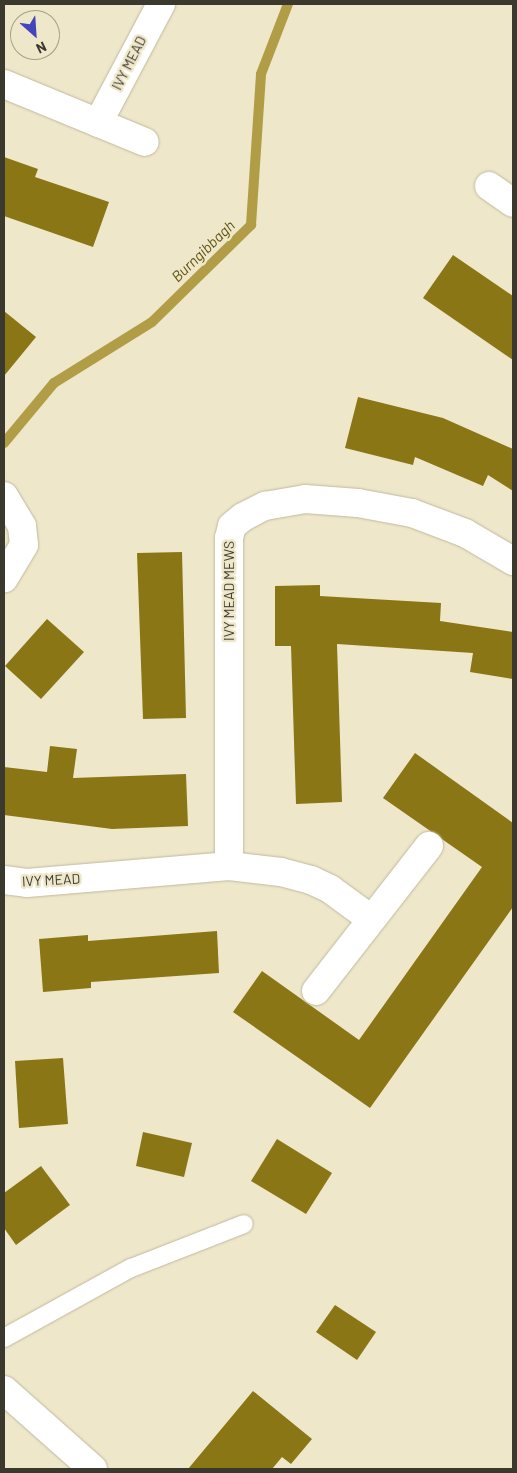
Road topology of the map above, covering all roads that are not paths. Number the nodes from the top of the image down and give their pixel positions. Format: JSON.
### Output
{"nodes":[{"id":1,"x":161,"y":4,"type":"edge"},
{"id":2,"x":4,"y":84,"type":"edge"},
{"id":3,"x":98,"y":123,"type":"junction"},
{"id":4,"x":145,"y":142,"type":"dead end"},
{"id":5,"x":490,"y":186,"type":"dead end"},
{"id":6,"x":513,"y":203,"type":"edge"},
{"id":7,"x":4,"y":496,"type":"edge"},
{"id":8,"x":513,"y":561,"type":"edge"},
{"id":9,"x":4,"y":578,"type":"edge"},
{"id":10,"x":429,"y":846,"type":"dead end"},
{"id":11,"x":229,"y":866,"type":"junction"},
{"id":12,"x":4,"y":882,"type":"edge"},
{"id":13,"x":371,"y":919,"type":"junction"},
{"id":14,"x":316,"y":991,"type":"dead end"},
{"id":15,"x":244,"y":1224,"type":"dead end"},
{"id":16,"x":4,"y":1338,"type":"edge"},
{"id":17,"x":4,"y":1390,"type":"edge"},
{"id":18,"x":93,"y":1469,"type":"edge"}],
"edges":[{"from":1,"to":3,"type":"street","name":"IVY MEAD"},
{"from":2,"to":3,"type":"street"},
{"from":3,"to":4,"type":"street"},
{"from":5,"to":6,"type":"street"},
{"from":7,"to":9,"type":"street"},
{"from":8,"to":11,"type":"street","name":"IVY MEAD MEWS"},
{"from":10,"to":13,"type":"street"},
{"from":11,"to":12,"type":"street","name":"IVY MEAD"},
{"from":11,"to":13,"type":"street"},
{"from":13,"to":14,"type":"street"},
{"from":15,"to":16,"type":"lane"},
{"from":17,"to":18,"type":"street"}]}
